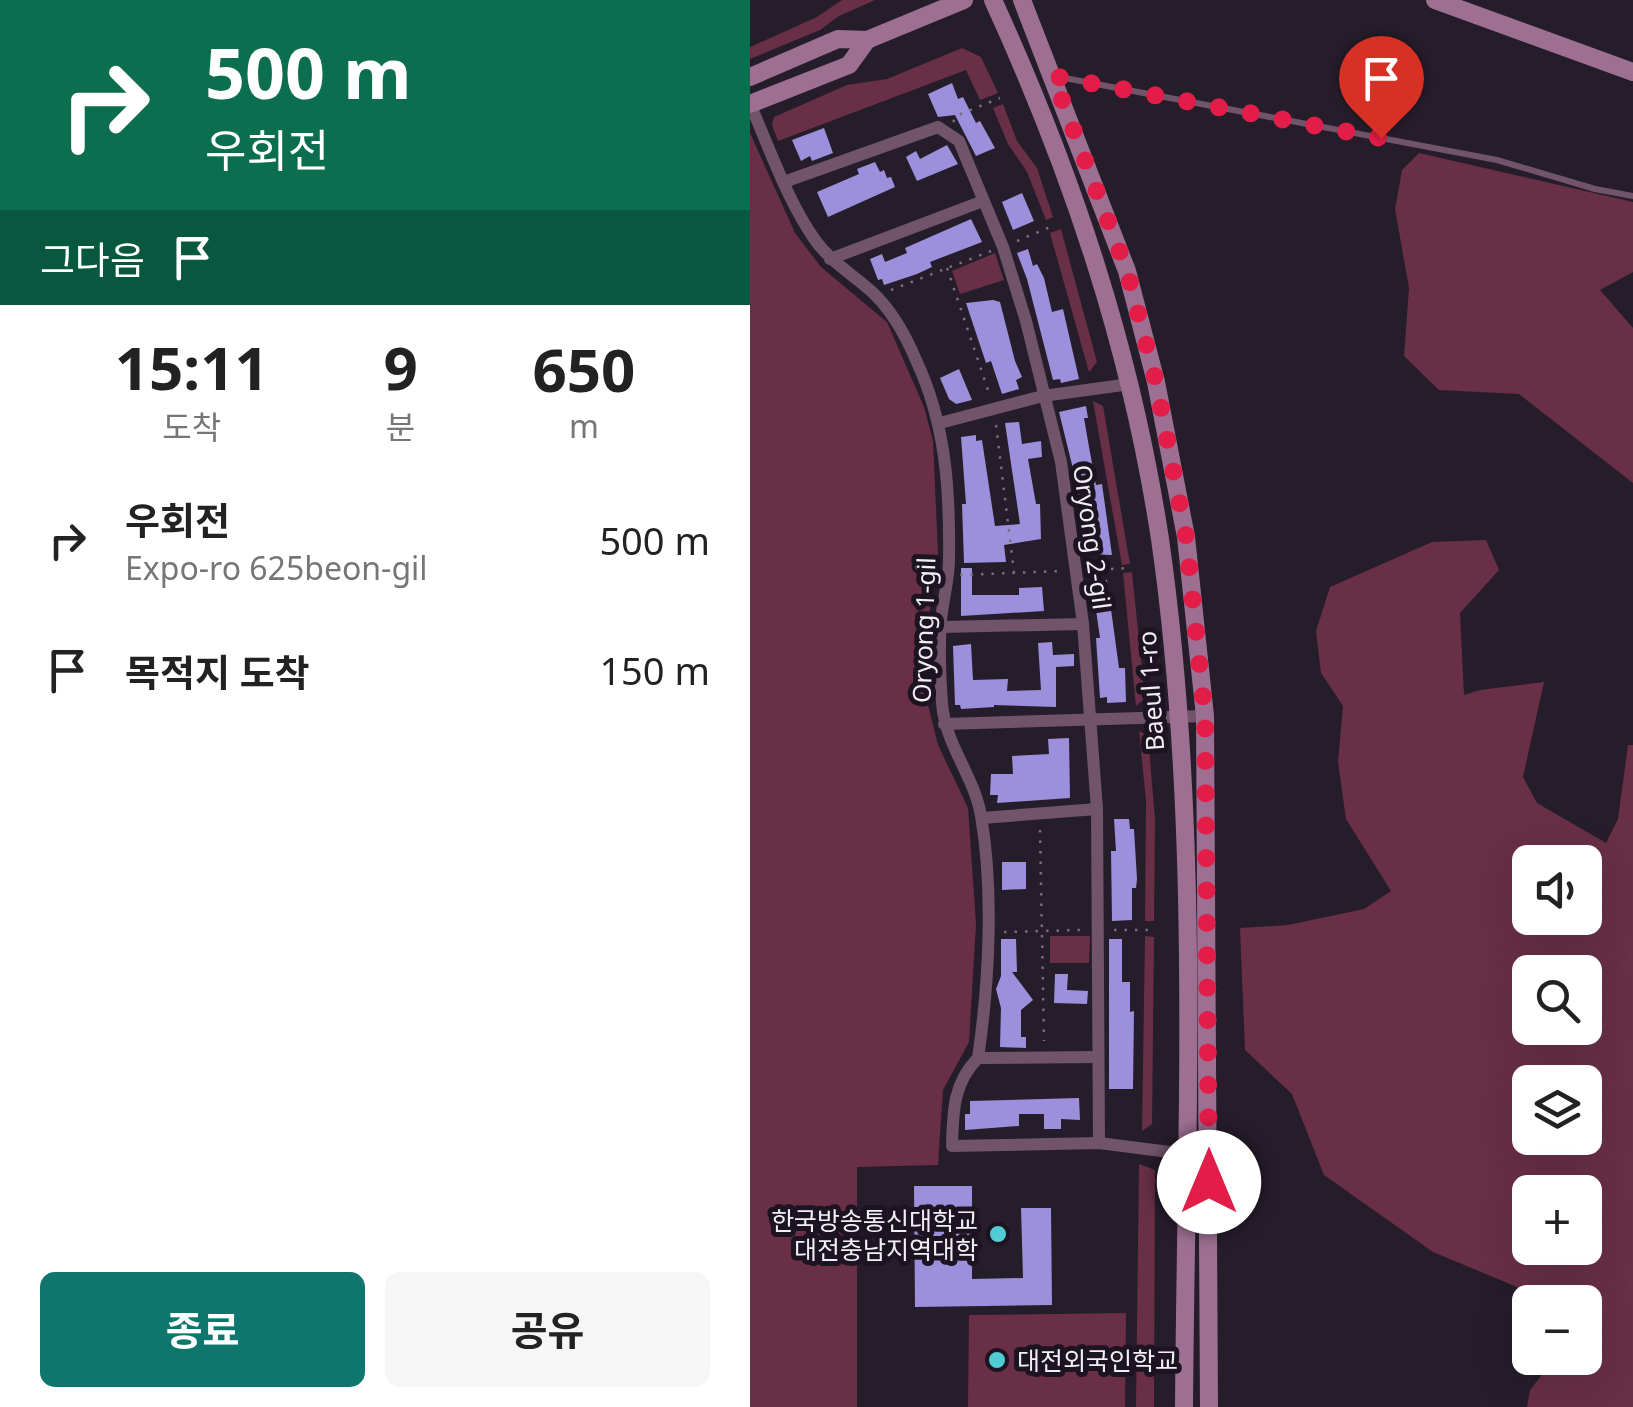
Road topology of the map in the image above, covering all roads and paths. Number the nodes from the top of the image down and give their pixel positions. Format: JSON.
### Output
{"nodes":[{"id":1,"x":964,"y":0,"type":"edge"},
{"id":2,"x":993,"y":0,"type":"edge"},
{"id":3,"x":1022,"y":0,"type":"edge"},
{"id":4,"x":1435,"y":0,"type":"edge"},
{"id":5,"x":867,"y":40,"type":"junction"},
{"id":6,"x":1633,"y":72,"type":"edge"},
{"id":7,"x":1053,"y":76,"type":"junction"},
{"id":8,"x":750,"y":77,"type":"edge"},
{"id":9,"x":1000,"y":98,"type":"dead end"},
{"id":10,"x":750,"y":104,"type":"edge"},
{"id":11,"x":947,"y":131,"type":"junction"},
{"id":12,"x":784,"y":182,"type":"junction"},
{"id":13,"x":1633,"y":196,"type":"edge"},
{"id":14,"x":983,"y":201,"type":"junction"},
{"id":15,"x":1055,"y":225,"type":"dead end"},
{"id":16,"x":1003,"y":246,"type":"junction"},
{"id":17,"x":830,"y":259,"type":"junction"},
{"id":18,"x":947,"y":268,"type":"junction"},
{"id":19,"x":876,"y":296,"type":"junction"},
{"id":20,"x":1130,"y":384,"type":"junction"},
{"id":21,"x":1043,"y":396,"type":"junction"},
{"id":22,"x":994,"y":409,"type":"junction"},
{"id":23,"x":940,"y":423,"type":"junction"},
{"id":24,"x":1129,"y":568,"type":"dead end"},
{"id":25,"x":1076,"y":570,"type":"junction"},
{"id":26,"x":1014,"y":572,"type":"junction"},
{"id":27,"x":947,"y":576,"type":"junction"},
{"id":28,"x":1083,"y":624,"type":"junction"},
{"id":29,"x":941,"y":627,"type":"junction"},
{"id":30,"x":1177,"y":716,"type":"junction"},
{"id":31,"x":1205,"y":716,"type":"junction"},
{"id":32,"x":1090,"y":719,"type":"junction"},
{"id":33,"x":944,"y":724,"type":"junction"},
{"id":34,"x":1097,"y":809,"type":"junction"},
{"id":35,"x":1039,"y":814,"type":"junction"},
{"id":36,"x":982,"y":818,"type":"junction"},
{"id":37,"x":1044,"y":930,"type":"junction"},
{"id":38,"x":1099,"y":930,"type":"junction"},
{"id":39,"x":1152,"y":930,"type":"dead end"},
{"id":40,"x":988,"y":933,"type":"junction"},
{"id":41,"x":1097,"y":1057,"type":"junction"},
{"id":42,"x":978,"y":1058,"type":"junction"},
{"id":43,"x":1044,"y":1058,"type":"junction"},
{"id":44,"x":1099,"y":1143,"type":"junction"},
{"id":45,"x":1185,"y":1154,"type":"junction"},
{"id":46,"x":1184,"y":1407,"type":"edge"},
{"id":47,"x":1210,"y":1407,"type":"edge"}],
"edges":[{"from":1,"to":5,"type":"main road"},
{"from":2,"to":20,"type":"main road","name":"Baeul 1-ro"},
{"from":3,"to":7,"type":"main road","name":"Baeul 1-ro"},
{"from":4,"to":6,"type":"main road"},
{"from":5,"to":8,"type":"main road"},
{"from":5,"to":10,"type":"main road"},
{"from":7,"to":13,"type":"lane"},
{"from":7,"to":31,"type":"main road","name":"Baeul 1-ro"},
{"from":9,"to":11,"type":"path"},
{"from":10,"to":12,"type":"street","name":"Oryong 1-gil"},
{"from":11,"to":12,"type":"street"},
{"from":11,"to":14,"type":"street","name":"Oryong 2-gil"},
{"from":12,"to":17,"type":"street","name":"Oryong 1-gil"},
{"from":14,"to":16,"type":"street","name":"Oryong 2-gil"},
{"from":14,"to":17,"type":"street"},
{"from":15,"to":16,"type":"path"},
{"from":16,"to":18,"type":"path"},
{"from":16,"to":21,"type":"street","name":"Oryong 2-gil"},
{"from":17,"to":19,"type":"street","name":"Oryong 1-gil"},
{"from":18,"to":19,"type":"path"},
{"from":18,"to":22,"type":"path"},
{"from":19,"to":23,"type":"street","name":"Oryong 1-gil"},
{"from":20,"to":21,"type":"street"},
{"from":20,"to":30,"type":"main road","name":"Baeul 1-ro"},
{"from":21,"to":22,"type":"street"},
{"from":21,"to":25,"type":"street","name":"Oryong 2-gil"},
{"from":22,"to":23,"type":"street"},
{"from":22,"to":26,"type":"path"},
{"from":23,"to":27,"type":"street","name":"Oryong 1-gil"},
{"from":24,"to":25,"type":"path"},
{"from":25,"to":26,"type":"path"},
{"from":25,"to":28,"type":"street","name":"Oryong 2-gil"},
{"from":26,"to":27,"type":"path"},
{"from":27,"to":29,"type":"street","name":"Oryong 1-gil"},
{"from":28,"to":29,"type":"street"},
{"from":28,"to":32,"type":"street","name":"Oryong 2-gil"},
{"from":29,"to":33,"type":"street","name":"Oryong 1-gil"},
{"from":30,"to":31,"type":"street"},
{"from":30,"to":32,"type":"street"},
{"from":30,"to":45,"type":"main road","name":"Baeul 1-ro"},
{"from":31,"to":47,"type":"main road","name":"Baeul 1-ro"},
{"from":32,"to":33,"type":"street"},
{"from":32,"to":34,"type":"street","name":"Oryong 2-gil"},
{"from":33,"to":36,"type":"street","name":"Oryong 1-gil"},
{"from":34,"to":35,"type":"street"},
{"from":34,"to":38,"type":"street","name":"Oryong 2-gil"},
{"from":35,"to":36,"type":"street"},
{"from":35,"to":37,"type":"path"},
{"from":36,"to":40,"type":"street","name":"Oryong 1-gil"},
{"from":37,"to":38,"type":"path"},
{"from":37,"to":40,"type":"path"},
{"from":37,"to":43,"type":"path"},
{"from":38,"to":39,"type":"path"},
{"from":38,"to":41,"type":"street","name":"Oryong 2-gil"},
{"from":40,"to":42,"type":"street","name":"Oryong 1-gil"},
{"from":41,"to":43,"type":"street"},
{"from":41,"to":44,"type":"street","name":"Oryong 2-gil"},
{"from":42,"to":43,"type":"street"},
{"from":42,"to":44,"type":"street","name":"Oryong 1-gil"},
{"from":44,"to":45,"type":"street","name":"Oryong 1-gil"},
{"from":45,"to":46,"type":"main road","name":"Baeul 1-ro"}]}
